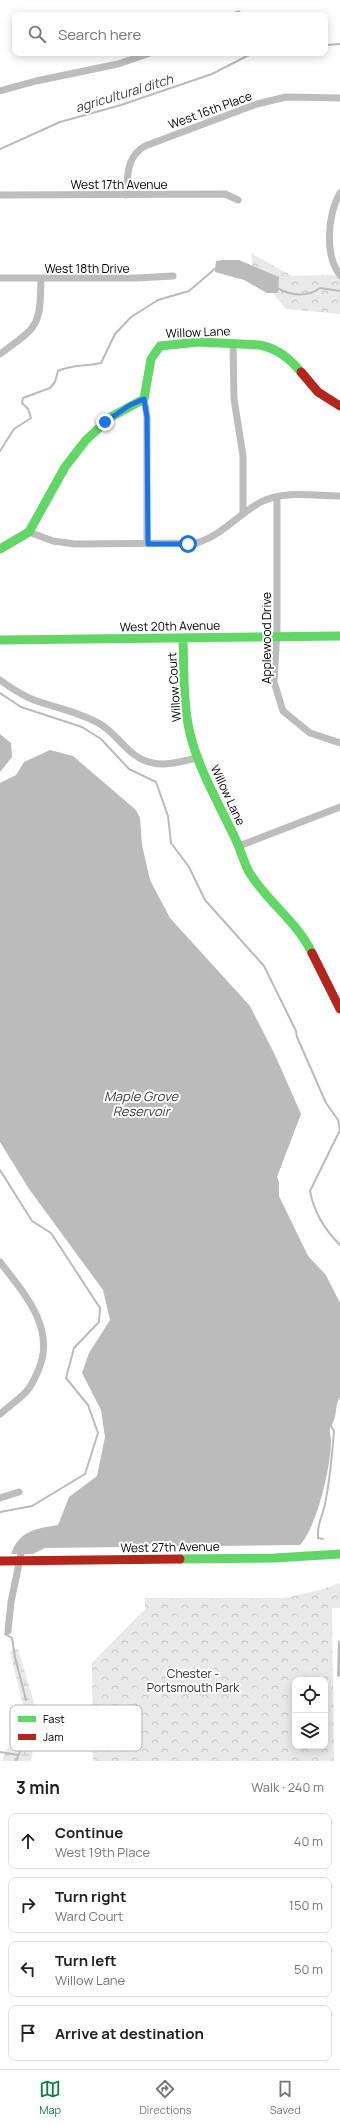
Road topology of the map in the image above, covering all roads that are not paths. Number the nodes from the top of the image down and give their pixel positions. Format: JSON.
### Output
{"nodes":[{"id":1,"x":141,"y":56,"type":"edge"},
{"id":2,"x":0,"y":91,"type":"edge"},
{"id":3,"x":340,"y":98,"type":"edge"},
{"id":4,"x":340,"y":193,"type":"edge"},
{"id":5,"x":0,"y":195,"type":"edge"},
{"id":6,"x":126,"y":195,"type":"junction"},
{"id":7,"x":238,"y":200,"type":"dead end"},
{"id":8,"x":340,"y":275,"type":"edge"},
{"id":9,"x":173,"y":276,"type":"dead end"},
{"id":10,"x":0,"y":278,"type":"edge"},
{"id":11,"x":41,"y":279,"type":"junction"},
{"id":12,"x":232,"y":343,"type":"junction"},
{"id":13,"x":0,"y":354,"type":"edge"},
{"id":14,"x":144,"y":399,"type":"junction"},
{"id":15,"x":340,"y":406,"type":"edge"},
{"id":16,"x":340,"y":496,"type":"edge"},
{"id":17,"x":277,"y":497,"type":"junction"},
{"id":18,"x":243,"y":514,"type":"junction"},
{"id":19,"x":29,"y":532,"type":"junction"},
{"id":20,"x":148,"y":544,"type":"junction"},
{"id":21,"x":0,"y":549,"type":"edge"},
{"id":22,"x":276,"y":636,"type":"junction"},
{"id":23,"x":340,"y":636,"type":"edge"},
{"id":24,"x":183,"y":639,"type":"junction"},
{"id":25,"x":0,"y":640,"type":"edge"},
{"id":26,"x":0,"y":680,"type":"edge"},
{"id":27,"x":340,"y":743,"type":"edge"},
{"id":28,"x":198,"y":758,"type":"junction"},
{"id":29,"x":340,"y":807,"type":"edge"},
{"id":30,"x":239,"y":846,"type":"junction"},
{"id":31,"x":340,"y":1009,"type":"edge"},
{"id":32,"x":0,"y":1262,"type":"edge"},
{"id":33,"x":0,"y":1414,"type":"edge"},
{"id":34,"x":19,"y":1492,"type":"dead end"},
{"id":35,"x":0,"y":1498,"type":"edge"},
{"id":36,"x":340,"y":1554,"type":"edge"},
{"id":37,"x":1,"y":1561,"type":"edge"}],
"edges":[{"from":1,"to":2,"type":"street"},
{"from":3,"to":6,"type":"street","name":"West 16th Place"},
{"from":4,"to":8,"type":"street"},
{"from":5,"to":6,"type":"street","name":"West 17th Avenue"},
{"from":6,"to":7,"type":"street","name":"West 17th Avenue"},
{"from":9,"to":11,"type":"street","name":"West 18th Drive"},
{"from":10,"to":11,"type":"street","name":"West 18th Drive"},
{"from":11,"to":13,"type":"street"},
{"from":12,"to":14,"type":"street","name":"Willow Lane"},
{"from":12,"to":15,"type":"street","name":"Willow Lane"},
{"from":12,"to":18,"type":"street"},
{"from":14,"to":19,"type":"street"},
{"from":14,"to":20,"type":"street"},
{"from":16,"to":17,"type":"street"},
{"from":17,"to":18,"type":"street"},
{"from":17,"to":22,"type":"street","name":"Applewood Drive"},
{"from":18,"to":20,"type":"street"},
{"from":19,"to":20,"type":"street"},
{"from":19,"to":21,"type":"street"},
{"from":22,"to":23,"type":"street","name":"West 20th Avenue"},
{"from":22,"to":24,"type":"street","name":"West 20th Avenue"},
{"from":22,"to":27,"type":"street","name":"Applewood Drive"},
{"from":24,"to":25,"type":"street","name":"West 20th Avenue"},
{"from":24,"to":28,"type":"street","name":"Willow Court"},
{"from":26,"to":28,"type":"street","name":"Willow Lane"},
{"from":28,"to":30,"type":"street","name":"Willow Lane"},
{"from":29,"to":30,"type":"street"},
{"from":30,"to":31,"type":"street","name":"Willow Lane"},
{"from":32,"to":33,"type":"street"},
{"from":34,"to":35,"type":"street"},
{"from":36,"to":37,"type":"street","name":"West 27th Avenue"}]}
